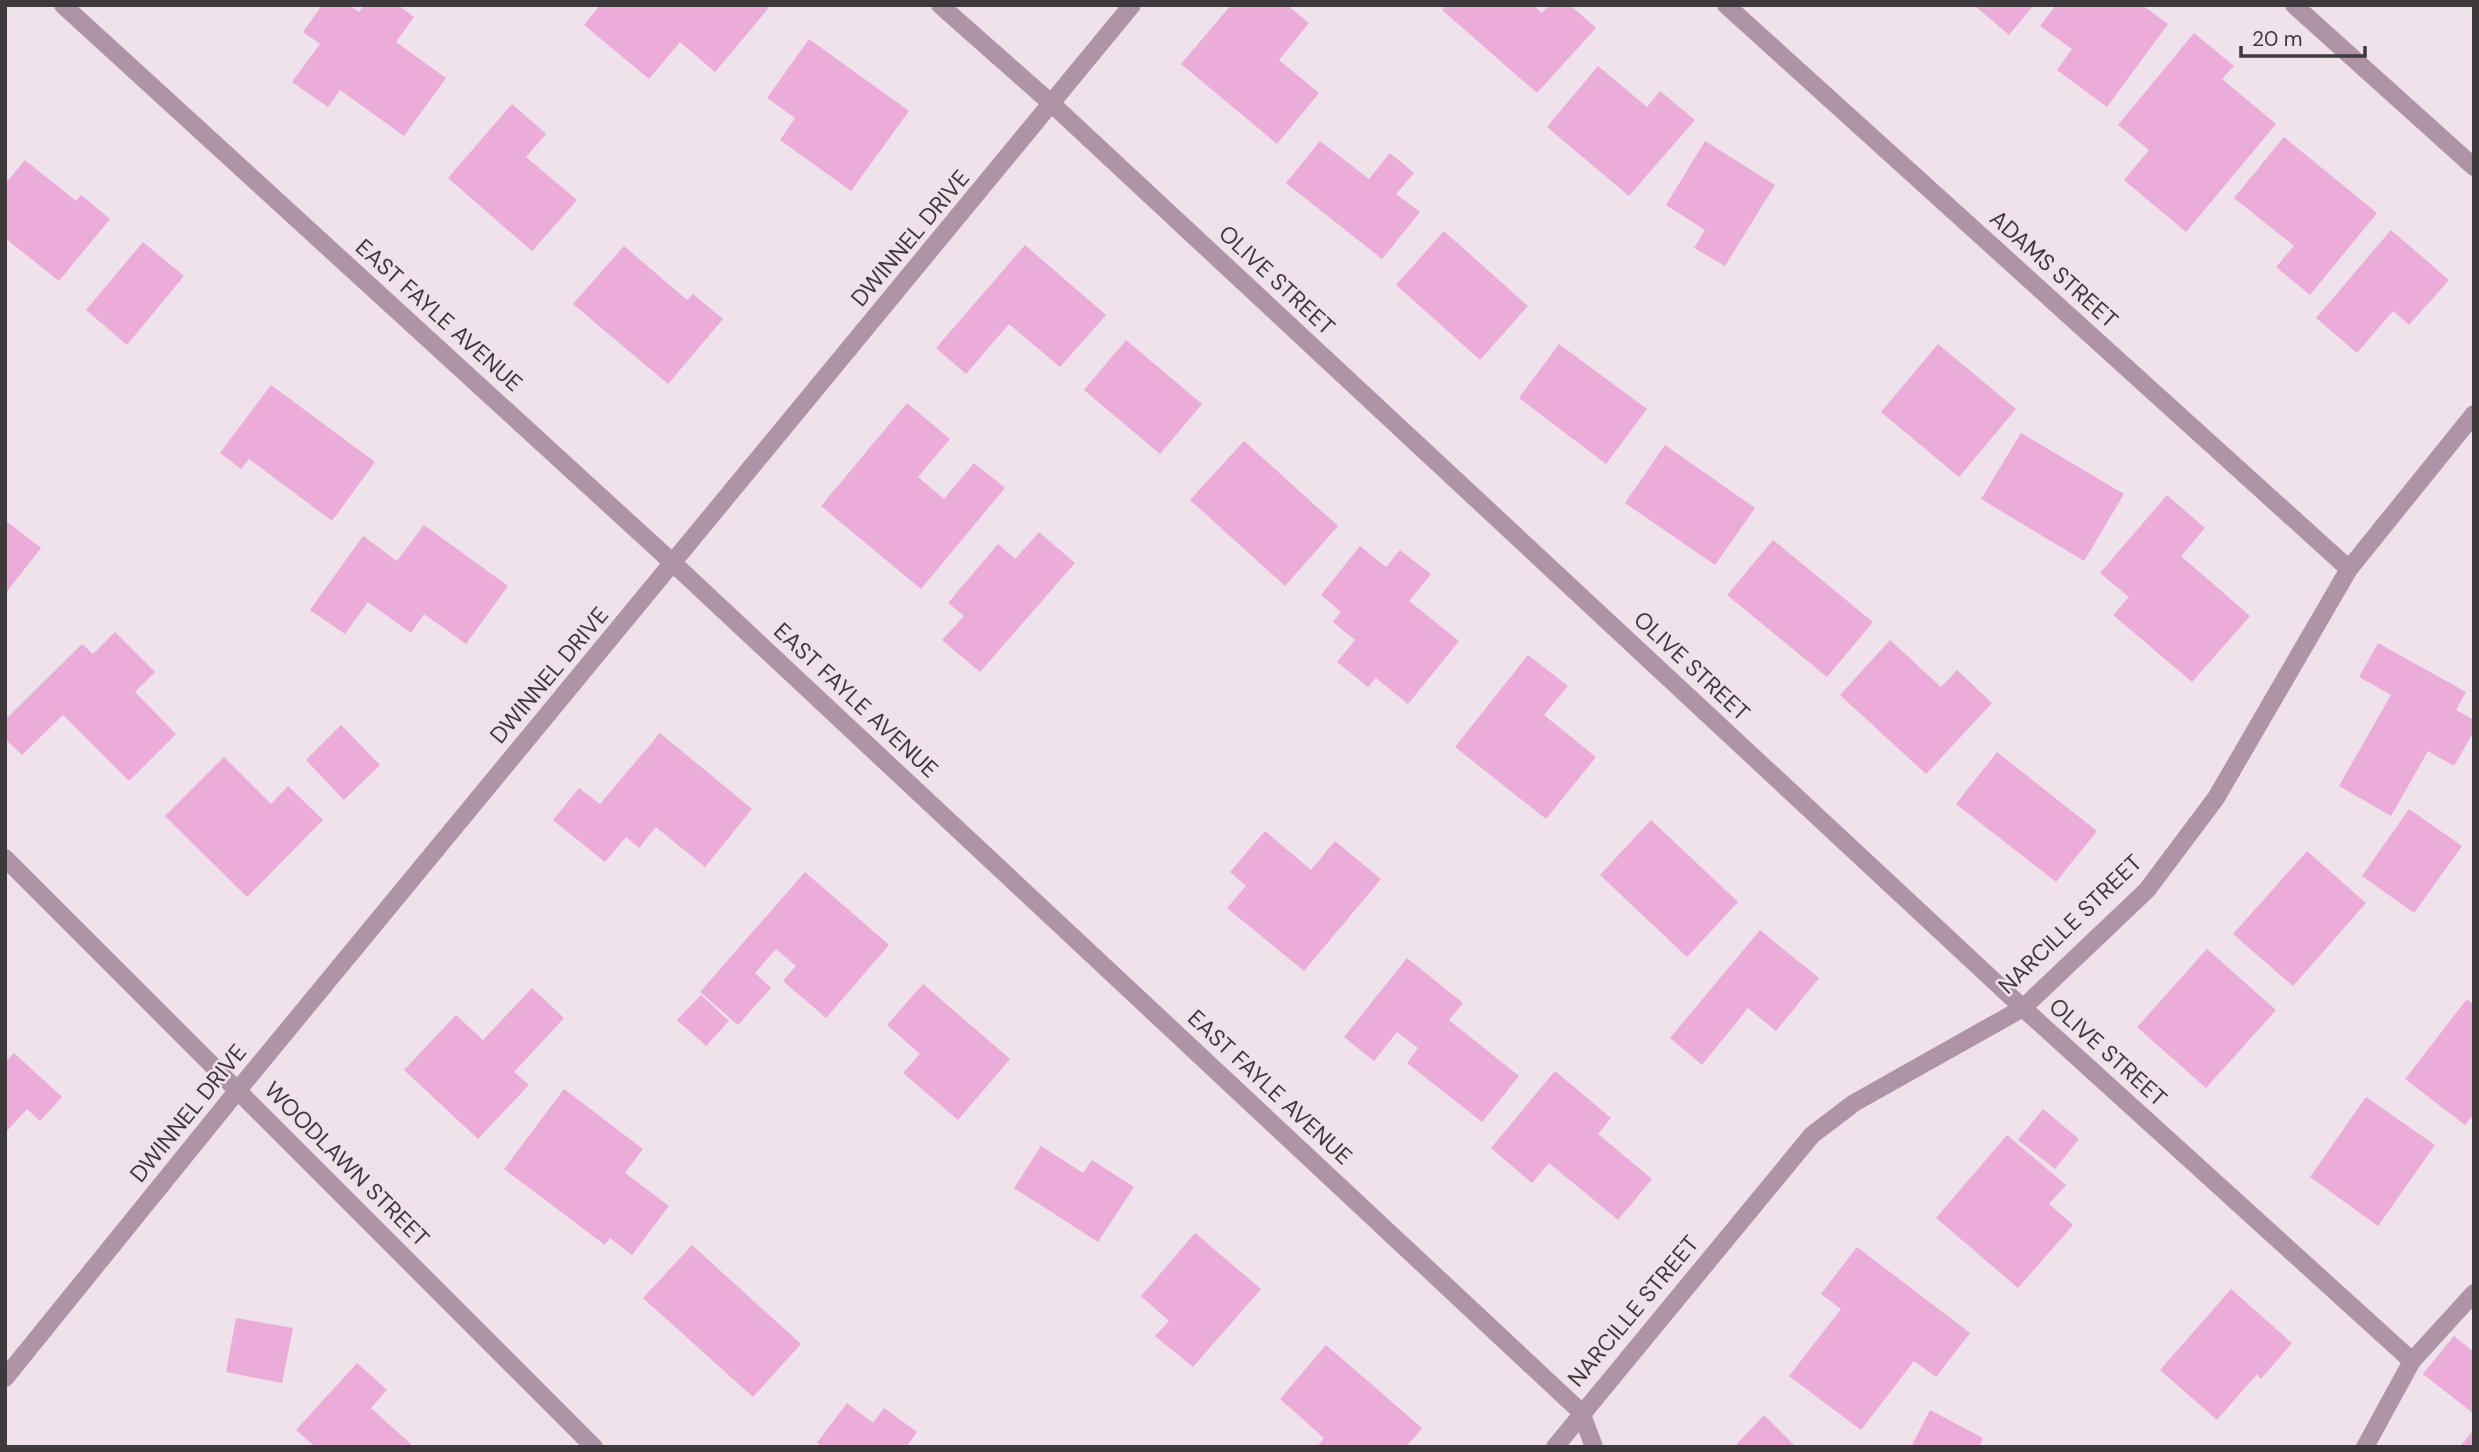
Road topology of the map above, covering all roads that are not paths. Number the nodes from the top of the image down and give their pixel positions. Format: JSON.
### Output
{"nodes":[{"id":1,"x":63,"y":5,"type":"edge"},
{"id":2,"x":940,"y":5,"type":"edge"},
{"id":3,"x":1132,"y":5,"type":"edge"},
{"id":4,"x":1726,"y":5,"type":"edge"},
{"id":5,"x":2294,"y":5,"type":"edge"},
{"id":6,"x":1052,"y":104,"type":"junction"},
{"id":7,"x":2474,"y":167,"type":"edge"},
{"id":8,"x":2474,"y":414,"type":"edge"},
{"id":9,"x":673,"y":563,"type":"junction"},
{"id":10,"x":2349,"y":569,"type":"junction"},
{"id":11,"x":5,"y":858,"type":"edge"},
{"id":12,"x":2023,"y":1008,"type":"junction"},
{"id":13,"x":238,"y":1090,"type":"junction"},
{"id":14,"x":2474,"y":1293,"type":"edge"},
{"id":15,"x":2412,"y":1361,"type":"junction"},
{"id":16,"x":5,"y":1378,"type":"edge"},
{"id":17,"x":1581,"y":1412,"type":"junction"},
{"id":18,"x":594,"y":1447,"type":"edge"},
{"id":19,"x":1555,"y":1447,"type":"edge"},
{"id":20,"x":1594,"y":1447,"type":"edge"},
{"id":21,"x":2365,"y":1447,"type":"edge"}],
"edges":[{"from":1,"to":9,"type":"street","name":"EAST FAYLE AVENUE"},
{"from":2,"to":6,"type":"street","name":"OLIVE STREET"},
{"from":3,"to":6,"type":"street","name":"DWINNEL DRIVE"},
{"from":4,"to":10,"type":"street","name":"ADAMS STREET"},
{"from":5,"to":7,"type":"street"},
{"from":6,"to":9,"type":"street","name":"DWINNEL DRIVE"},
{"from":6,"to":12,"type":"street","name":"OLIVE STREET"},
{"from":8,"to":10,"type":"street","name":"NARCILLE STREET"},
{"from":9,"to":13,"type":"street","name":"DWINNEL DRIVE"},
{"from":9,"to":17,"type":"street","name":"EAST FAYLE AVENUE"},
{"from":10,"to":12,"type":"street","name":"NARCILLE STREET"},
{"from":11,"to":13,"type":"street","name":"WOODLAWN STREET"},
{"from":12,"to":15,"type":"street","name":"OLIVE STREET"},
{"from":12,"to":17,"type":"street","name":"NARCILLE STREET"},
{"from":13,"to":16,"type":"street","name":"DWINNEL DRIVE"},
{"from":13,"to":18,"type":"street","name":"WOODLAWN STREET"},
{"from":14,"to":15,"type":"street"},
{"from":15,"to":21,"type":"street"},
{"from":17,"to":19,"type":"street","name":"NARCILLE STREET"},
{"from":17,"to":20,"type":"street","name":"EAST FAYLE AVENUE"}]}
